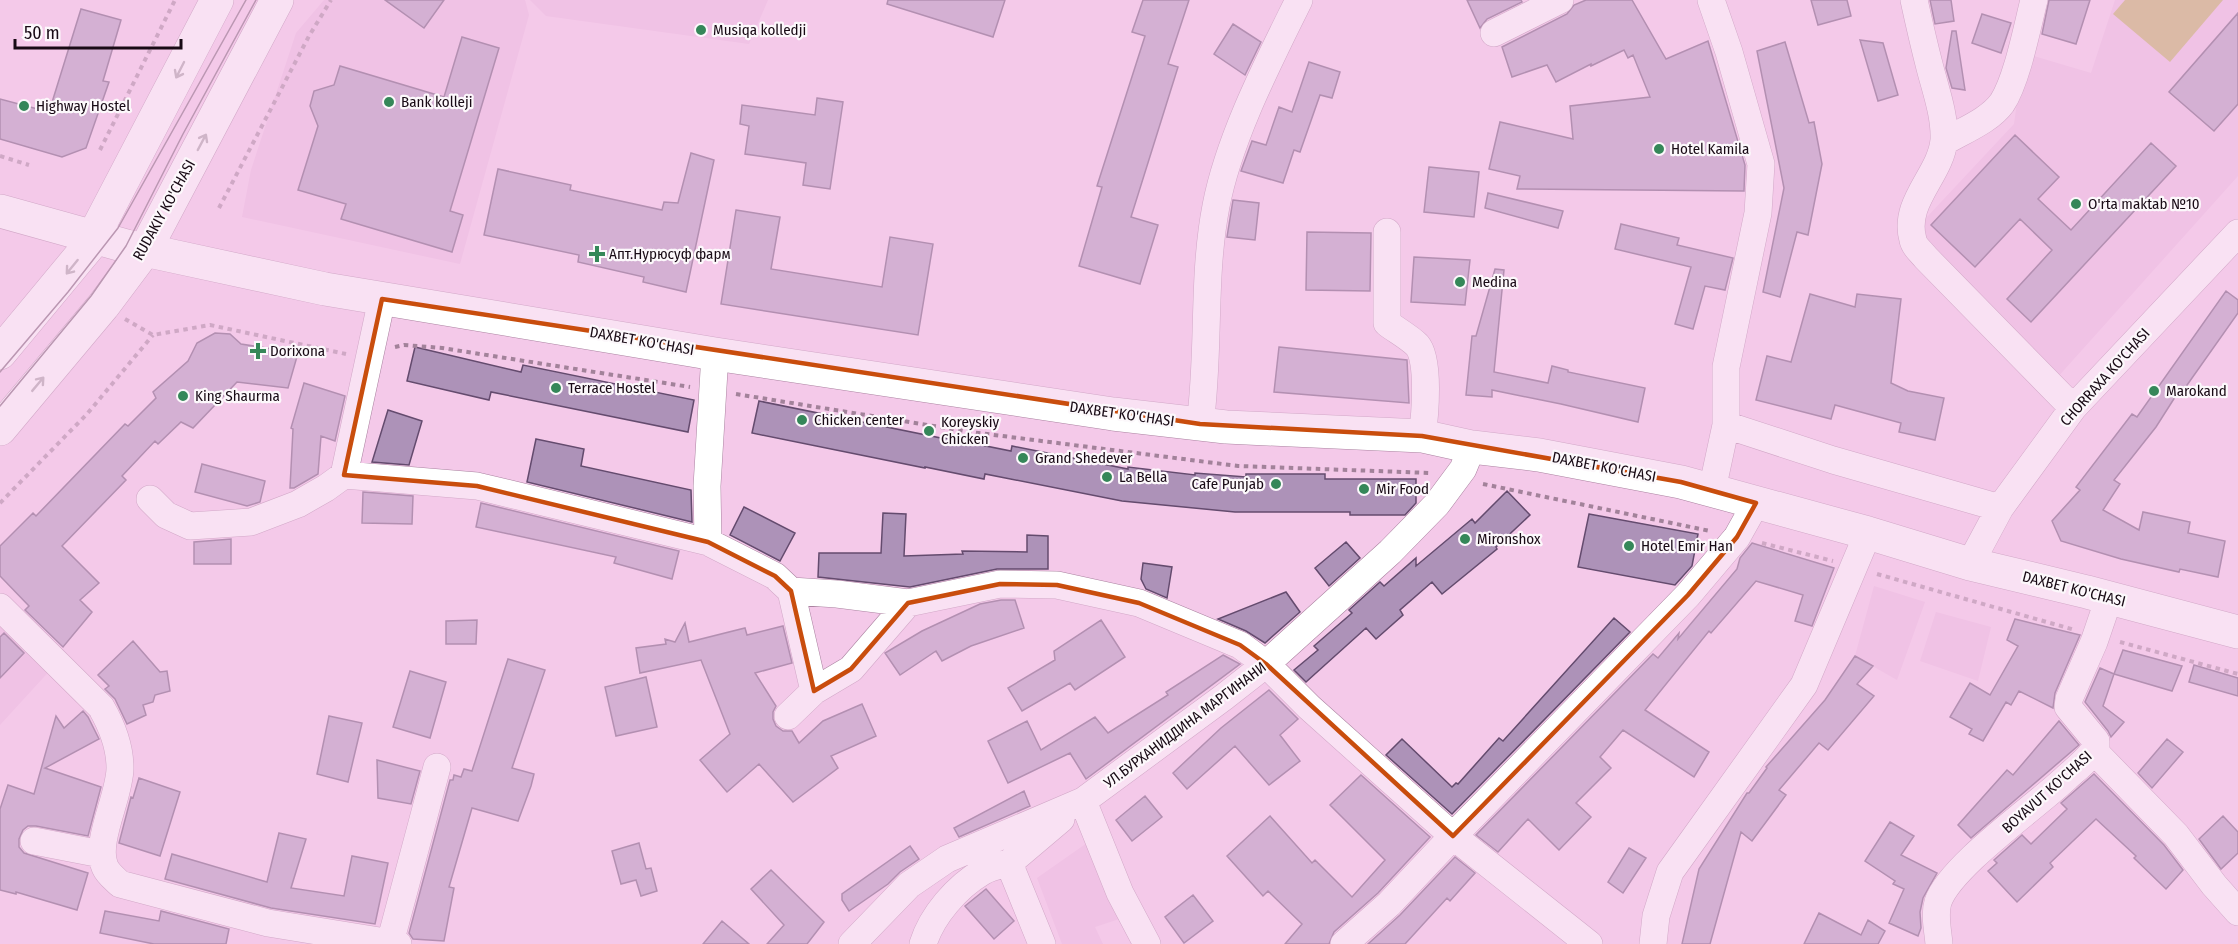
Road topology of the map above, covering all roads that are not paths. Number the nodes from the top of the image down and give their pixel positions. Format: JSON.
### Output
{"nodes":[{"id":1,"x":276,"y":0,"type":"edge"},
{"id":2,"x":1299,"y":0,"type":"edge"},
{"id":3,"x":1560,"y":0,"type":"edge"},
{"id":4,"x":1711,"y":0,"type":"edge"},
{"id":5,"x":1914,"y":0,"type":"edge"},
{"id":6,"x":2034,"y":0,"type":"edge"},
{"id":7,"x":211,"y":2,"type":"edge"},
{"id":8,"x":1494,"y":33,"type":"dead end"},
{"id":9,"x":1944,"y":142,"type":"junction"},
{"id":10,"x":0,"y":211,"type":"edge"},
{"id":11,"x":1387,"y":232,"type":"dead end"},
{"id":12,"x":2238,"y":233,"type":"edge"},
{"id":13,"x":93,"y":238,"type":"junction"},
{"id":14,"x":145,"y":250,"type":"junction"},
{"id":15,"x":382,"y":299,"type":"junction"},
{"id":16,"x":0,"y":353,"type":"edge"},
{"id":17,"x":715,"y":354,"type":"junction"},
{"id":18,"x":2073,"y":408,"type":"junction"},
{"id":19,"x":1200,"y":424,"type":"junction"},
{"id":20,"x":1726,"y":425,"type":"junction"},
{"id":21,"x":0,"y":429,"type":"edge"},
{"id":22,"x":1422,"y":436,"type":"junction"},
{"id":23,"x":1473,"y":447,"type":"junction"},
{"id":24,"x":344,"y":475,"type":"junction"},
{"id":25,"x":1712,"y":490,"type":"junction"},
{"id":26,"x":150,"y":499,"type":"dead end"},
{"id":27,"x":1755,"y":502,"type":"junction"},
{"id":28,"x":2000,"y":507,"type":"junction"},
{"id":29,"x":1868,"y":533,"type":"junction"},
{"id":30,"x":708,"y":542,"type":"junction"},
{"id":31,"x":1970,"y":564,"type":"junction"},
{"id":32,"x":791,"y":591,"type":"junction"},
{"id":33,"x":2109,"y":598,"type":"junction"},
{"id":34,"x":908,"y":603,"type":"junction"},
{"id":35,"x":0,"y":607,"type":"edge"},
{"id":36,"x":2238,"y":632,"type":"edge"},
{"id":37,"x":1266,"y":664,"type":"junction"},
{"id":38,"x":814,"y":691,"type":"junction"},
{"id":39,"x":788,"y":716,"type":"dead end"},
{"id":40,"x":2094,"y":751,"type":"junction"},
{"id":41,"x":437,"y":767,"type":"dead end"},
{"id":42,"x":1083,"y":801,"type":"junction"},
{"id":43,"x":1453,"y":836,"type":"junction"},
{"id":44,"x":34,"y":841,"type":"dead end"},
{"id":45,"x":101,"y":854,"type":"junction"},
{"id":46,"x":1010,"y":862,"type":"junction"},
{"id":47,"x":2238,"y":912,"type":"edge"},
{"id":48,"x":394,"y":943,"type":"edge"},
{"id":49,"x":852,"y":944,"type":"edge"},
{"id":50,"x":923,"y":944,"type":"edge"},
{"id":51,"x":1042,"y":944,"type":"edge"},
{"id":52,"x":1147,"y":944,"type":"edge"},
{"id":53,"x":1344,"y":944,"type":"edge"},
{"id":54,"x":1589,"y":944,"type":"edge"},
{"id":55,"x":1653,"y":944,"type":"edge"},
{"id":56,"x":1939,"y":944,"type":"edge"}],
"edges":[{"from":14,"to":1,"type":"main road","name":"RUDAKIY KO'CHASI","one_way":true},
{"from":2,"to":19,"type":"street"},
{"from":3,"to":8,"type":"street"},
{"from":4,"to":20,"type":"street"},
{"from":5,"to":9,"type":"street"},
{"from":6,"to":9,"type":"street"},
{"from":7,"to":13,"type":"main road","one_way":true},
{"from":9,"to":18,"type":"street"},
{"from":10,"to":13,"type":"main road","name":"DAXBET KO'CHASI"},
{"from":11,"to":22,"type":"street"},
{"from":12,"to":18,"type":"street","name":"CHORRAXA KO'CHASI"},
{"from":13,"to":14,"type":"main road","name":"DAXBET KO'CHASI"},
{"from":13,"to":16,"type":"main road","one_way":true},
{"from":14,"to":15,"type":"main road","name":"DAXBET KO'CHASI"},
{"from":21,"to":14,"type":"main road","name":"RUDAKIY KO'CHASI","one_way":true},
{"from":15,"to":17,"type":"main road","name":"DAXBET KO'CHASI"},
{"from":15,"to":24,"type":"street"},
{"from":17,"to":19,"type":"main road","name":"DAXBET KO'CHASI"},
{"from":17,"to":30,"type":"street"},
{"from":18,"to":28,"type":"street","name":"CHORRAXA KO'CHASI"},
{"from":19,"to":22,"type":"main road","name":"DAXBET KO'CHASI"},
{"from":20,"to":25,"type":"street"},
{"from":20,"to":28,"type":"street"},
{"from":22,"to":23,"type":"main road","name":"DAXBET KO'CHASI"},
{"from":23,"to":25,"type":"main road","name":"DAXBET KO'CHASI"},
{"from":23,"to":37,"type":"street","name":"УЛ.БУРХАНИДДИНА МАРГИНАНИ"},
{"from":24,"to":26,"type":"street"},
{"from":24,"to":30,"type":"street"},
{"from":25,"to":27,"type":"main road","name":"DAXBET KO'CHASI"},
{"from":27,"to":29,"type":"main road","name":"DAXBET KO'CHASI"},
{"from":27,"to":43,"type":"street"},
{"from":28,"to":31,"type":"street","name":"CHORRAXA KO'CHASI"},
{"from":29,"to":31,"type":"main road","name":"DAXBET KO'CHASI"},
{"from":29,"to":55,"type":"street"},
{"from":30,"to":32,"type":"street"},
{"from":31,"to":33,"type":"main road","name":"DAXBET KO'CHASI"},
{"from":32,"to":34,"type":"street"},
{"from":32,"to":38,"type":"street"},
{"from":33,"to":36,"type":"main road","name":"DAXBET KO'CHASI"},
{"from":33,"to":40,"type":"street","name":"BOYAVUT KO'CHASI"},
{"from":34,"to":37,"type":"street"},
{"from":34,"to":38,"type":"street"},
{"from":35,"to":45,"type":"street"},
{"from":37,"to":42,"type":"street","name":"УЛ.БУРХАНИДДИНА МАРГИНАНИ"},
{"from":37,"to":43,"type":"street"},
{"from":38,"to":39,"type":"street"},
{"from":40,"to":47,"type":"street"},
{"from":40,"to":56,"type":"street","name":"BOYAVUT KO'CHASI"},
{"from":41,"to":48,"type":"street"},
{"from":42,"to":46,"type":"street"},
{"from":42,"to":49,"type":"street","name":"УЛ.БУРХАНИДДИНА МАРГИНАНИ"},
{"from":42,"to":52,"type":"street"},
{"from":43,"to":53,"type":"street"},
{"from":43,"to":54,"type":"street"},
{"from":44,"to":45,"type":"street"},
{"from":45,"to":48,"type":"street"},
{"from":46,"to":50,"type":"street"},
{"from":46,"to":51,"type":"street"}]}
